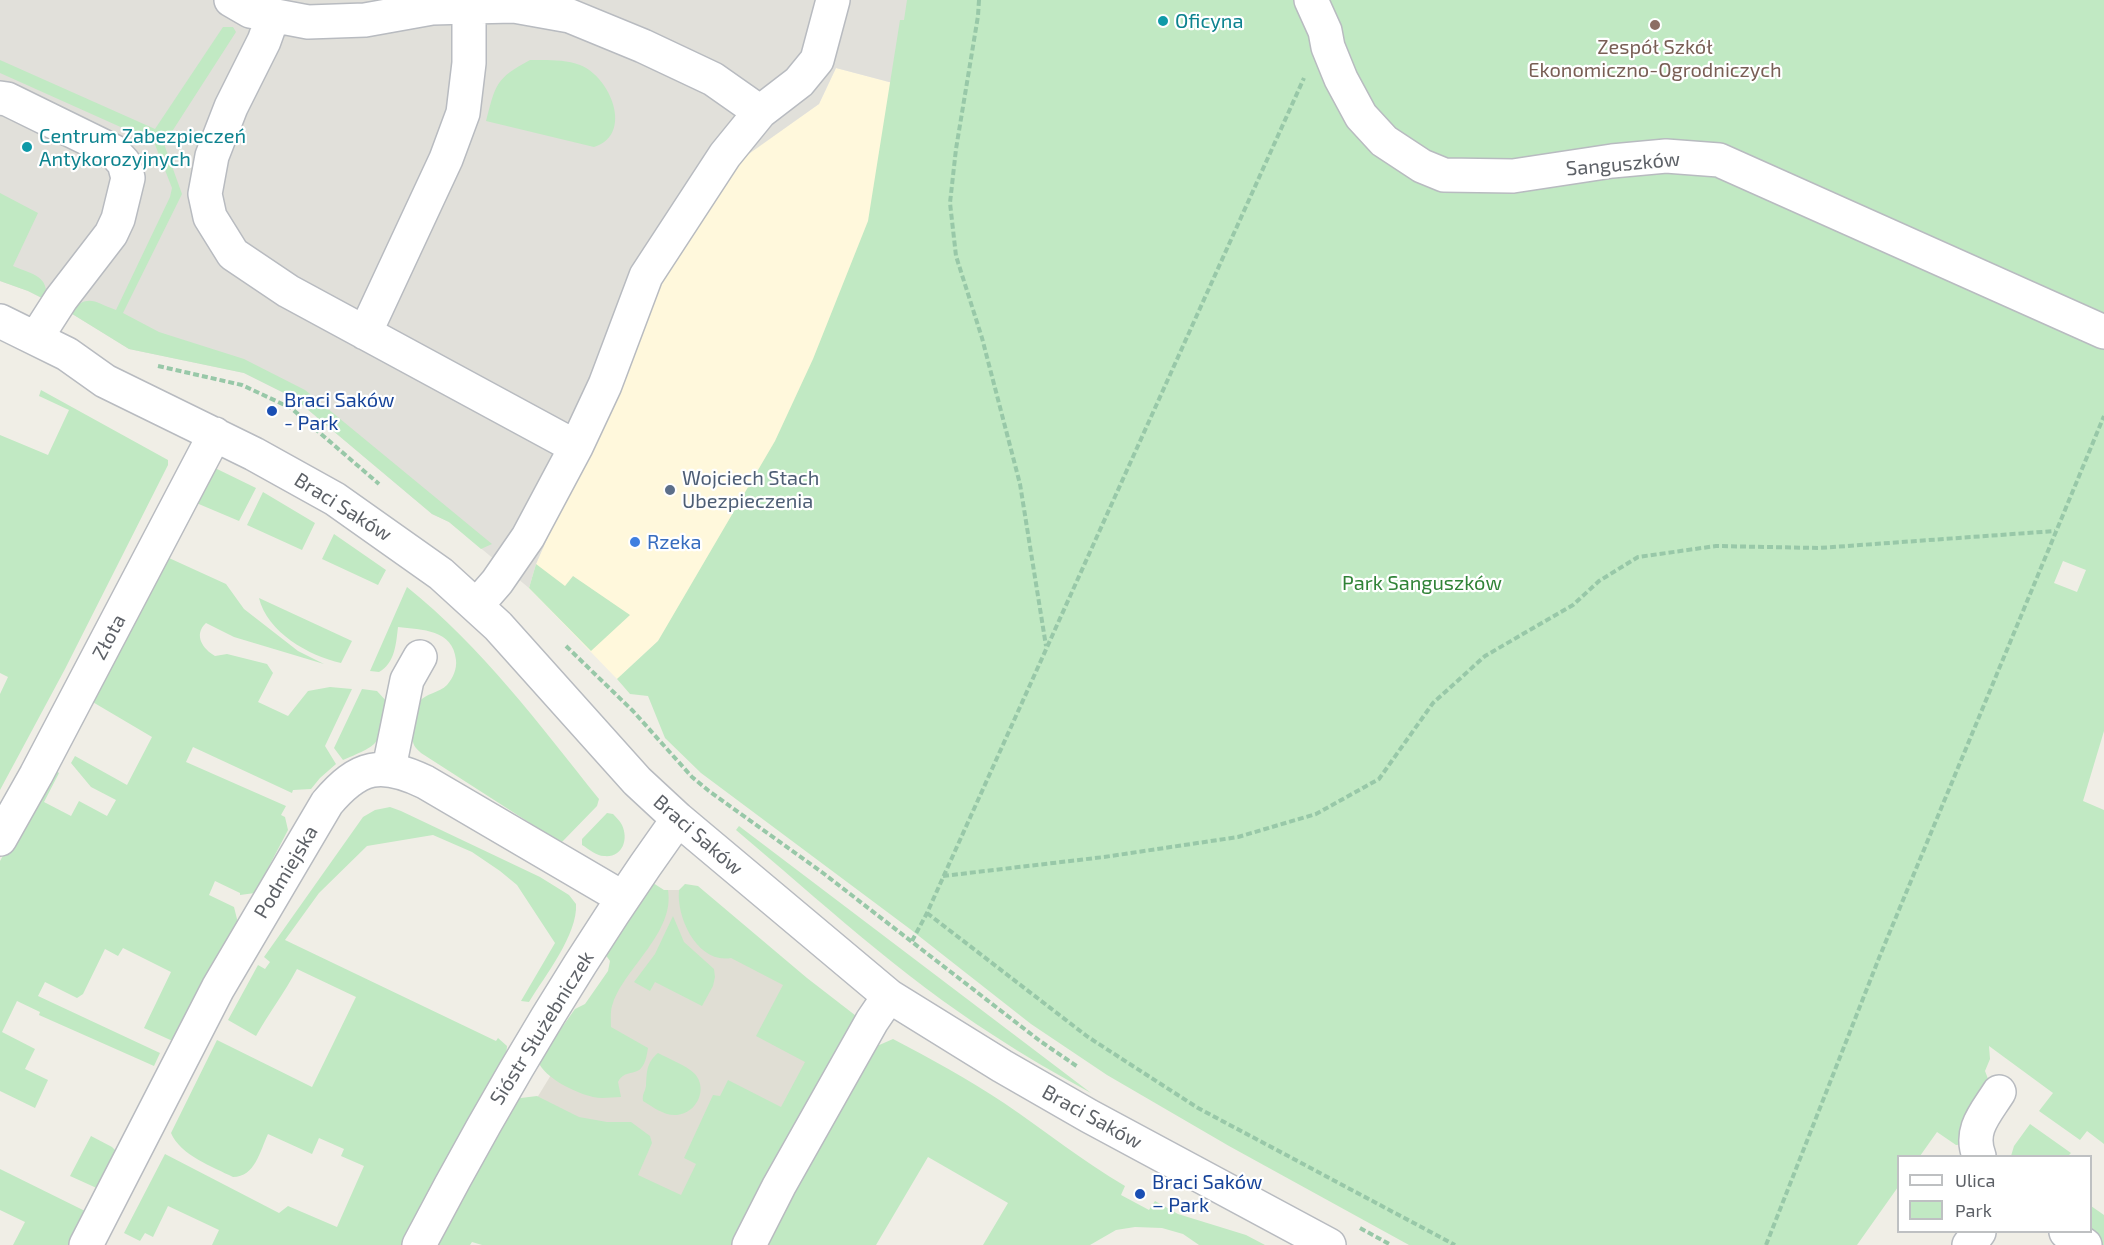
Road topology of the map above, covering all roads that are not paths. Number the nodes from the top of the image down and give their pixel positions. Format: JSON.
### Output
{"nodes":[{"id":1,"x":231,"y":0,"type":"edge"},
{"id":2,"x":834,"y":0,"type":"edge"},
{"id":3,"x":1311,"y":0,"type":"edge"},
{"id":4,"x":408,"y":6,"type":"edge"},
{"id":5,"x":469,"y":7,"type":"junction"},
{"id":6,"x":273,"y":16,"type":"junction"},
{"id":7,"x":0,"y":98,"type":"edge"},
{"id":8,"x":760,"y":112,"type":"junction"},
{"id":9,"x":0,"y":321,"type":"edge"},
{"id":10,"x":2100,"y":330,"type":"edge"},
{"id":11,"x":365,"y":333,"type":"junction"},
{"id":12,"x":36,"y":338,"type":"junction"},
{"id":13,"x":0,"y":344,"type":"edge"},
{"id":14,"x":105,"y":381,"type":"junction"},
{"id":15,"x":215,"y":434,"type":"junction"},
{"id":16,"x":576,"y":447,"type":"junction"},
{"id":17,"x":477,"y":605,"type":"junction"},
{"id":18,"x":420,"y":657,"type":"dead end"},
{"id":19,"x":389,"y":768,"type":"junction"},
{"id":20,"x":678,"y":819,"type":"junction"},
{"id":21,"x":0,"y":839,"type":"edge"},
{"id":22,"x":623,"y":898,"type":"junction"},
{"id":23,"x":889,"y":996,"type":"junction"},
{"id":24,"x":1999,"y":1092,"type":"dead end"},
{"id":25,"x":1978,"y":1155,"type":"edge"},
{"id":26,"x":1978,"y":1233,"type":"edge"},
{"id":27,"x":2067,"y":1233,"type":"edge"},
{"id":28,"x":1341,"y":1235,"type":"edge"},
{"id":29,"x":86,"y":1245,"type":"edge"},
{"id":30,"x":419,"y":1245,"type":"edge"},
{"id":31,"x":749,"y":1245,"type":"edge"},
{"id":32,"x":1969,"y":1245,"type":"edge"},
{"id":33,"x":2085,"y":1245,"type":"edge"}],
"edges":[{"from":1,"to":6,"type":"street"},
{"from":2,"to":8,"type":"street"},
{"from":3,"to":10,"type":"street","name":"Sanguszków"},
{"from":4,"to":5,"type":"street"},
{"from":4,"to":6,"type":"street"},
{"from":5,"to":8,"type":"street"},
{"from":5,"to":11,"type":"street"},
{"from":6,"to":11,"type":"street"},
{"from":7,"to":12,"type":"street"},
{"from":8,"to":16,"type":"street"},
{"from":9,"to":12,"type":"street","name":"Braci Saków"},
{"from":11,"to":16,"type":"street"},
{"from":12,"to":14,"type":"street","name":"Braci Saków"},
{"from":13,"to":14,"type":"street","name":"Braci Saków"},
{"from":14,"to":15,"type":"street","name":"Braci Saków"},
{"from":15,"to":17,"type":"street","name":"Braci Saków"},
{"from":15,"to":21,"type":"street","name":"Złota"},
{"from":16,"to":17,"type":"street"},
{"from":17,"to":20,"type":"street","name":"Braci Saków"},
{"from":18,"to":19,"type":"street"},
{"from":19,"to":22,"type":"street"},
{"from":19,"to":29,"type":"street","name":"Podmiejska"},
{"from":20,"to":22,"type":"street","name":"Sióstr Służebniczek"},
{"from":20,"to":23,"type":"street","name":"Braci Saków"},
{"from":22,"to":30,"type":"street","name":"Sióstr Służebniczek"},
{"from":23,"to":28,"type":"street","name":"Braci Saków"},
{"from":23,"to":31,"type":"street"},
{"from":24,"to":25,"type":"street"},
{"from":26,"to":32,"type":"street"},
{"from":27,"to":33,"type":"street"}]}
